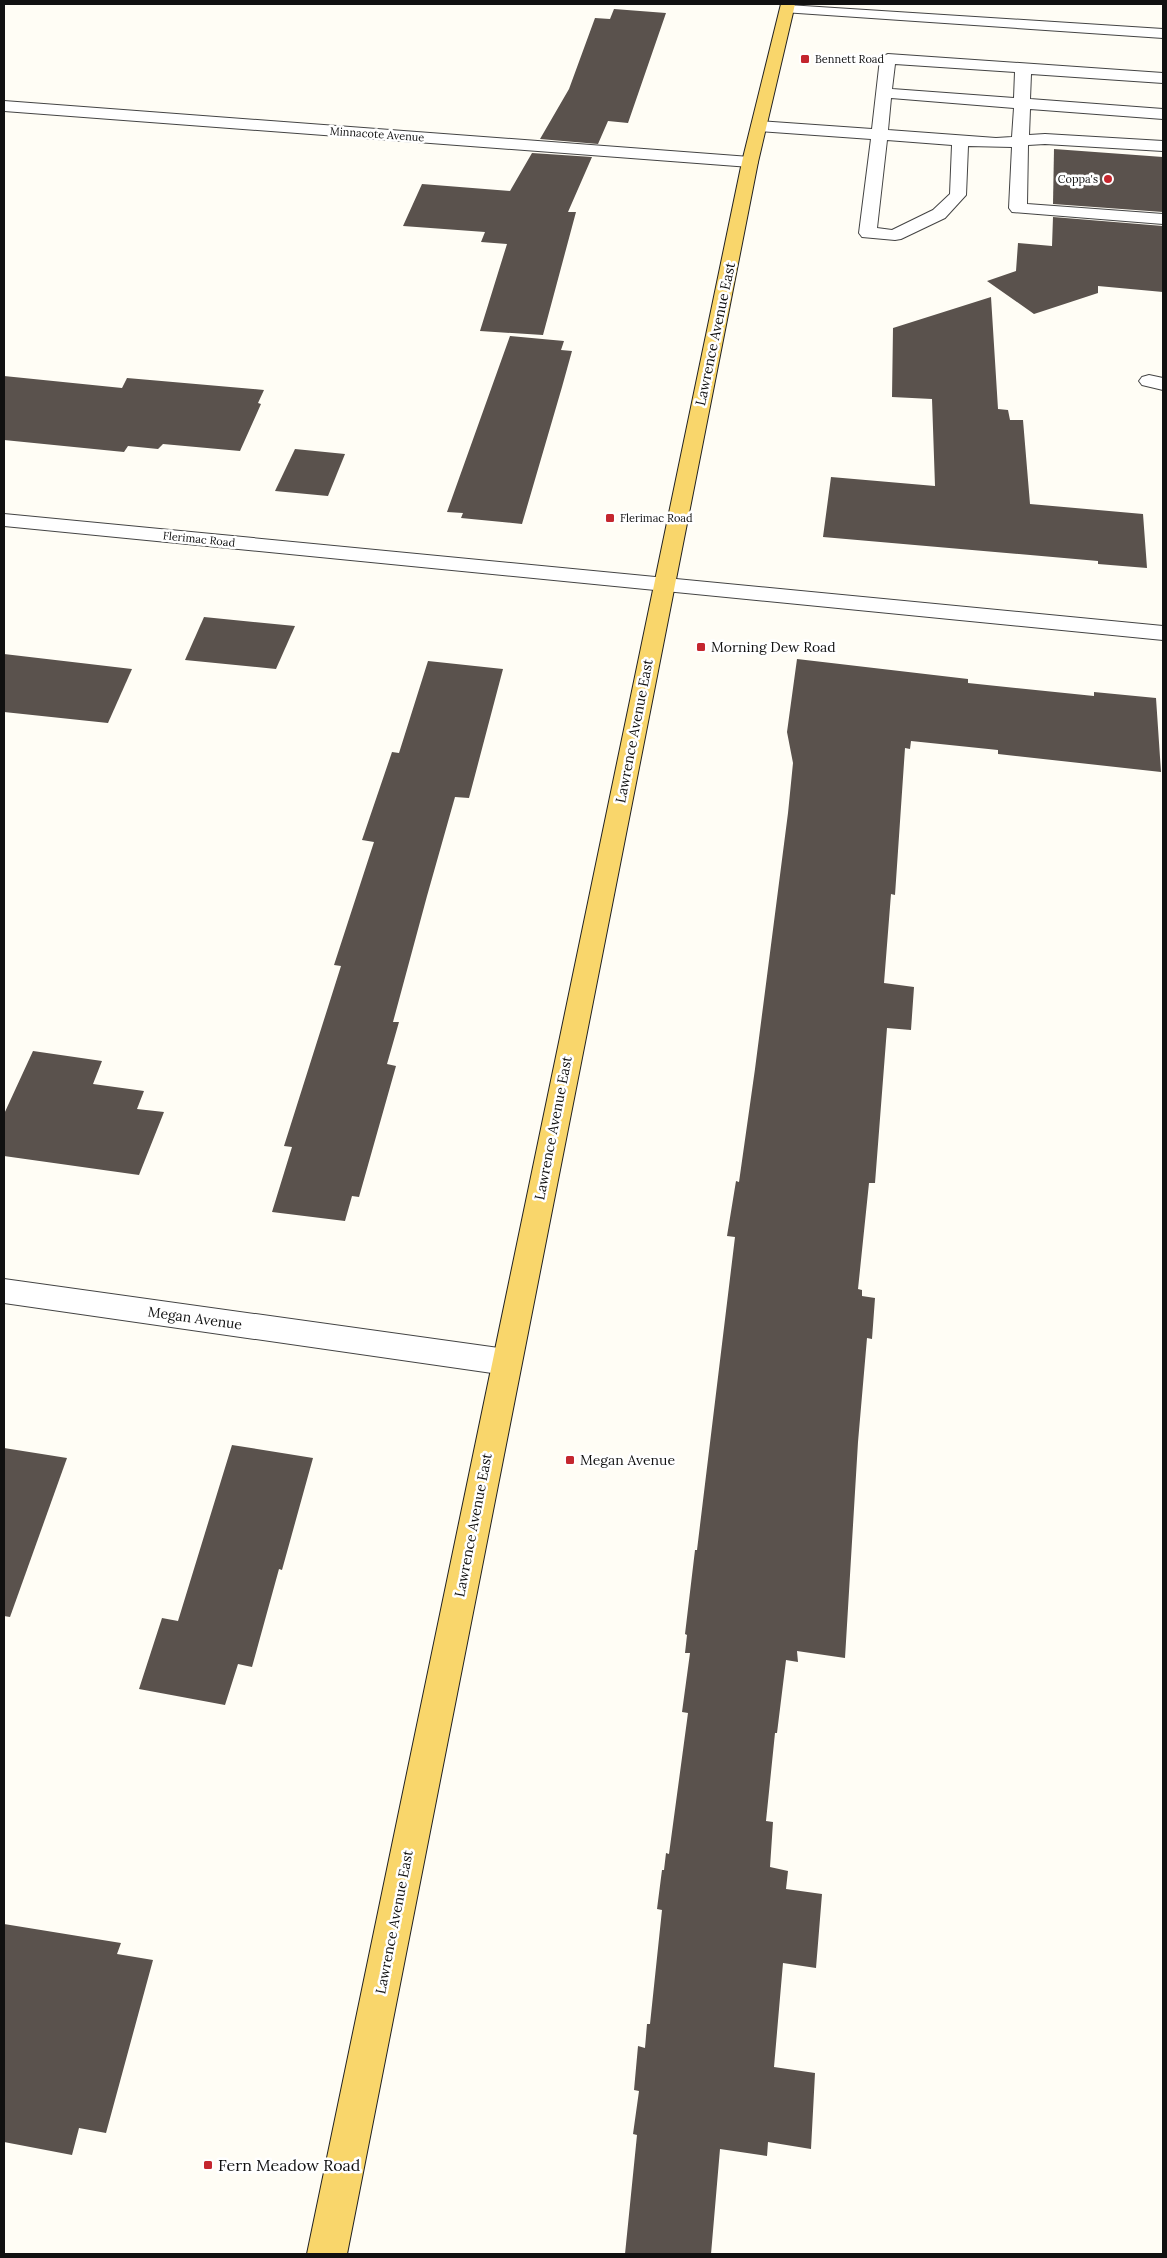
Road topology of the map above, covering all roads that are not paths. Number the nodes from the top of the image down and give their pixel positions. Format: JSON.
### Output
{"nodes":[{"id":1,"x":788,"y":6,"type":"edge"},
{"id":2,"x":1163,"y":34,"type":"edge"},
{"id":3,"x":1023,"y":68,"type":"junction"},
{"id":4,"x":1163,"y":78,"type":"edge"},
{"id":5,"x":883,"y":93,"type":"junction"},
{"id":6,"x":1022,"y":103,"type":"junction"},
{"id":7,"x":4,"y":106,"type":"edge"},
{"id":8,"x":1163,"y":114,"type":"edge"},
{"id":9,"x":759,"y":126,"type":"junction"},
{"id":10,"x":878,"y":134,"type":"junction"},
{"id":11,"x":960,"y":140,"type":"junction"},
{"id":12,"x":1020,"y":142,"type":"junction"},
{"id":13,"x":1163,"y":146,"type":"edge"},
{"id":14,"x":750,"y":162,"type":"junction"},
{"id":15,"x":1163,"y":219,"type":"edge"},
{"id":16,"x":4,"y":520,"type":"edge"},
{"id":17,"x":664,"y":585,"type":"junction"},
{"id":18,"x":1163,"y":633,"type":"edge"},
{"id":19,"x":4,"y":1291,"type":"edge"},
{"id":20,"x":506,"y":1362,"type":"junction"},
{"id":21,"x":327,"y":2254,"type":"edge"}],
"edges":[{"from":1,"to":2,"type":"street"},
{"from":1,"to":9,"type":"main road","name":"Lawrence Avenue East"},
{"from":3,"to":4,"type":"street"},
{"from":3,"to":5,"type":"street"},
{"from":3,"to":6,"type":"street"},
{"from":5,"to":6,"type":"street"},
{"from":5,"to":10,"type":"street"},
{"from":6,"to":8,"type":"street"},
{"from":6,"to":12,"type":"street"},
{"from":7,"to":14,"type":"street","name":"Minnacote Avenue"},
{"from":9,"to":10,"type":"street"},
{"from":9,"to":14,"type":"main road","name":"Lawrence Avenue East"},
{"from":10,"to":11,"type":"street"},
{"from":10,"to":11,"type":"street"},
{"from":11,"to":12,"type":"street"},
{"from":12,"to":13,"type":"street"},
{"from":12,"to":15,"type":"street"},
{"from":14,"to":17,"type":"main road","name":"Lawrence Avenue East"},
{"from":16,"to":17,"type":"street","name":"Flerimac Road"},
{"from":17,"to":18,"type":"street"},
{"from":17,"to":20,"type":"main road","name":"Lawrence Avenue East"},
{"from":19,"to":20,"type":"street","name":"Megan Avenue"},
{"from":20,"to":21,"type":"main road","name":"Lawrence Avenue East"}]}
